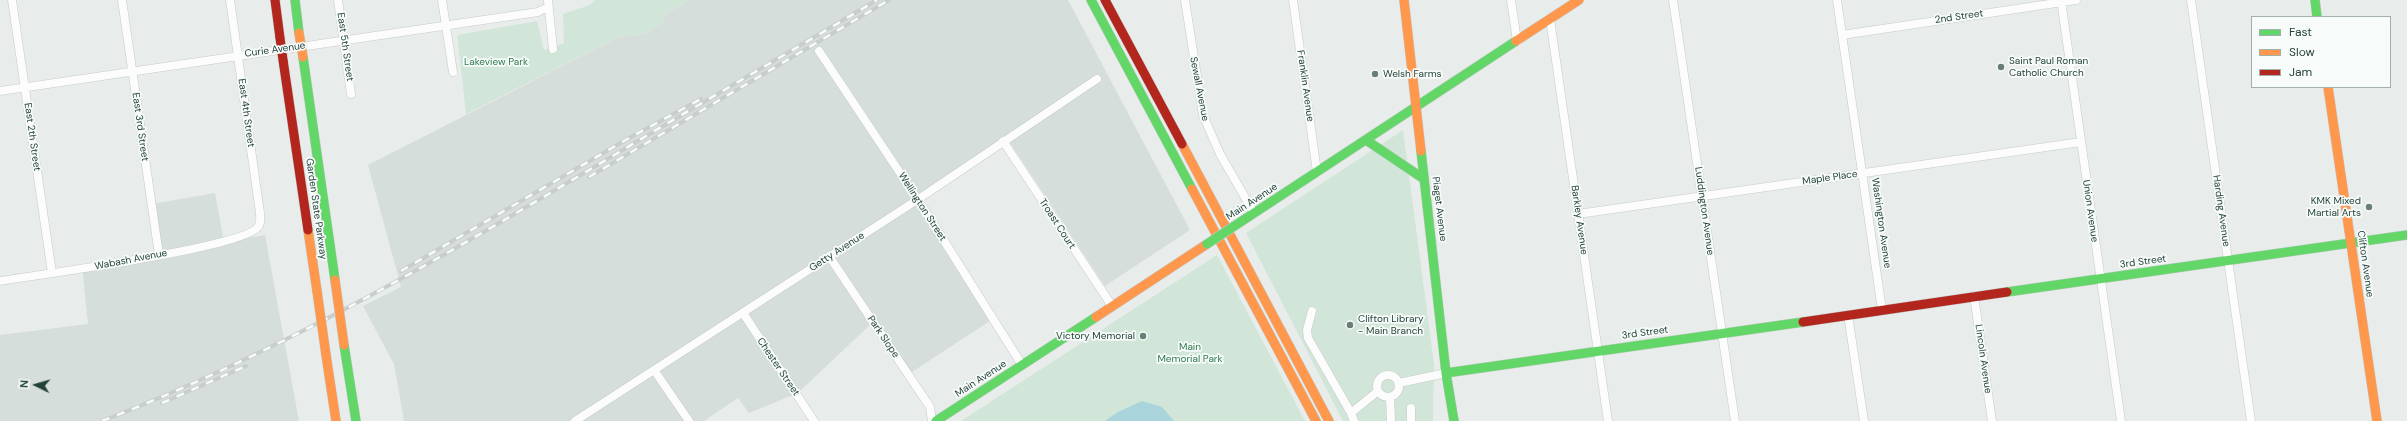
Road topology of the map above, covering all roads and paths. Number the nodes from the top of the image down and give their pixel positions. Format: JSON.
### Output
{"nodes":[{"id":1,"x":12,"y":0,"type":"edge"},
{"id":2,"x":122,"y":0,"type":"edge"},
{"id":3,"x":230,"y":0,"type":"edge"},
{"id":4,"x":275,"y":0,"type":"edge"},
{"id":5,"x":295,"y":0,"type":"edge"},
{"id":6,"x":338,"y":0,"type":"edge"},
{"id":7,"x":442,"y":0,"type":"edge"},
{"id":8,"x":1091,"y":0,"type":"edge"},
{"id":9,"x":1105,"y":0,"type":"edge"},
{"id":10,"x":1185,"y":0,"type":"edge"},
{"id":11,"x":1293,"y":0,"type":"edge"},
{"id":12,"x":1404,"y":0,"type":"edge"},
{"id":13,"x":1511,"y":0,"type":"edge"},
{"id":14,"x":1579,"y":0,"type":"edge"},
{"id":15,"x":1673,"y":0,"type":"edge"},
{"id":16,"x":1837,"y":0,"type":"edge"},
{"id":17,"x":2076,"y":0,"type":"edge"},
{"id":18,"x":2191,"y":0,"type":"edge"},
{"id":19,"x":2315,"y":0,"type":"edge"},
{"id":20,"x":2061,"y":1,"type":"edge"},
{"id":21,"x":548,"y":3,"type":"edge"},
{"id":22,"x":2317,"y":16,"type":"edge"},
{"id":23,"x":1550,"y":19,"type":"junction"},
{"id":24,"x":446,"y":26,"type":"junction"},
{"id":25,"x":1842,"y":35,"type":"junction"},
{"id":26,"x":344,"y":41,"type":"junction"},
{"id":27,"x":1517,"y":41,"type":"junction"},
{"id":28,"x":553,"y":49,"type":"dead end"},
{"id":29,"x":820,"y":51,"type":"dead end"},
{"id":30,"x":238,"y":56,"type":"junction"},
{"id":31,"x":132,"y":71,"type":"junction"},
{"id":32,"x":453,"y":72,"type":"dead end"},
{"id":33,"x":1097,"y":79,"type":"dead end"},
{"id":34,"x":25,"y":87,"type":"junction"},
{"id":35,"x":2328,"y":88,"type":"edge"},
{"id":36,"x":0,"y":90,"type":"edge"},
{"id":37,"x":351,"y":94,"type":"dead end"},
{"id":38,"x":1416,"y":108,"type":"junction"},
{"id":39,"x":1366,"y":140,"type":"junction"},
{"id":40,"x":1003,"y":141,"type":"junction"},
{"id":41,"x":2081,"y":142,"type":"junction"},
{"id":42,"x":1317,"y":172,"type":"junction"},
{"id":43,"x":1862,"y":174,"type":"junction"},
{"id":44,"x":1424,"y":179,"type":"junction"},
{"id":45,"x":1701,"y":196,"type":"junction"},
{"id":46,"x":917,"y":200,"type":"junction"},
{"id":47,"x":1254,"y":213,"type":"junction"},
{"id":48,"x":1578,"y":214,"type":"junction"},
{"id":49,"x":259,"y":227,"type":"joint"},
{"id":50,"x":2407,"y":235,"type":"edge"},
{"id":51,"x":2351,"y":243,"type":"junction"},
{"id":52,"x":159,"y":254,"type":"junction"},
{"id":53,"x":829,"y":256,"type":"junction"},
{"id":54,"x":2228,"y":260,"type":"junction"},
{"id":55,"x":52,"y":273,"type":"junction"},
{"id":56,"x":2100,"y":279,"type":"junction"},
{"id":57,"x":0,"y":281,"type":"edge"},
{"id":58,"x":1974,"y":296,"type":"junction"},
{"id":59,"x":1112,"y":306,"type":"junction"},
{"id":60,"x":1882,"y":310,"type":"junction"},
{"id":61,"x":1312,"y":312,"type":"dead end"},
{"id":62,"x":742,"y":313,"type":"junction"},
{"id":63,"x":1848,"y":315,"type":"junction"},
{"id":64,"x":1722,"y":333,"type":"junction"},
{"id":65,"x":1598,"y":351,"type":"junction"},
{"id":66,"x":1022,"y":365,"type":"junction"},
{"id":67,"x":654,"y":370,"type":"junction"},
{"id":68,"x":1446,"y":374,"type":"junction"},
{"id":69,"x":1400,"y":383,"type":"junction"},
{"id":70,"x":1378,"y":391,"type":"junction"},
{"id":71,"x":1390,"y":397,"type":"junction"},
{"id":72,"x":1410,"y":408,"type":"dead end"},
{"id":73,"x":1352,"y":417,"type":"edge"},
{"id":74,"x":336,"y":421,"type":"edge"},
{"id":75,"x":356,"y":421,"type":"edge"},
{"id":76,"x":574,"y":421,"type":"edge"},
{"id":77,"x":689,"y":421,"type":"edge"},
{"id":78,"x":814,"y":421,"type":"edge"},
{"id":79,"x":932,"y":421,"type":"edge"},
{"id":80,"x":936,"y":421,"type":"edge"},
{"id":81,"x":1316,"y":421,"type":"edge"},
{"id":82,"x":1329,"y":421,"type":"edge"},
{"id":83,"x":1391,"y":421,"type":"edge"},
{"id":84,"x":1411,"y":421,"type":"edge"},
{"id":85,"x":1454,"y":421,"type":"edge"},
{"id":86,"x":1608,"y":421,"type":"edge"},
{"id":87,"x":1735,"y":421,"type":"edge"},
{"id":88,"x":1864,"y":421,"type":"edge"},
{"id":89,"x":1992,"y":421,"type":"edge"},
{"id":90,"x":2121,"y":421,"type":"edge"},
{"id":91,"x":2251,"y":421,"type":"edge"},
{"id":92,"x":2377,"y":421,"type":"edge"}],
"edges":[{"from":1,"to":34,"type":"street","name":"East 2th Street"},
{"from":2,"to":31,"type":"street","name":"East 3rd Street"},
{"from":3,"to":30,"type":"street","name":"East 4th Street"},
{"from":4,"to":74,"type":"main road","name":"Garden State Parkway","bridge":true},
{"from":5,"to":75,"type":"main road","name":"Garden State Parkway","bridge":true},
{"from":6,"to":26,"type":"street","name":"East 5th Street"},
{"from":7,"to":24,"type":"street"},
{"from":8,"to":81,"type":"main road"},
{"from":9,"to":82,"type":"main road"},
{"from":10,"to":47,"type":"street","name":"Sewall Avenue"},
{"from":11,"to":42,"type":"street","name":"Franklin Avenue"},
{"from":12,"to":38,"type":"main road","name":"Piaget Avenue"},
{"from":13,"to":27,"type":"street"},
{"from":14,"to":23,"type":"main road","name":"Main Avenue"},
{"from":15,"to":45,"type":"street","name":"Luddington Avenue"},
{"from":16,"to":25,"type":"street","name":"Washington Avenue"},
{"from":17,"to":20,"type":"street","name":"2nd Street"},
{"from":18,"to":54,"type":"street","name":"Harding Avenue"},
{"from":19,"to":22,"type":"main road"},
{"from":20,"to":25,"type":"street","name":"2nd Street"},
{"from":20,"to":41,"type":"street","name":"Union Avenue"},
{"from":21,"to":24,"type":"street","name":"Curie Avenue"},
{"from":21,"to":28,"type":"street"},
{"from":23,"to":27,"type":"main road","name":"Main Avenue"},
{"from":23,"to":48,"type":"street","name":"Barkley Avenue"},
{"from":24,"to":26,"type":"street","name":"Curie Avenue"},
{"from":24,"to":32,"type":"street"},
{"from":25,"to":43,"type":"street","name":"Washington Avenue"},
{"from":26,"to":30,"type":"street","name":"Curie Avenue"},
{"from":26,"to":37,"type":"street","name":"East 5th Street"},
{"from":27,"to":38,"type":"main road","name":"Main Avenue"},
{"from":29,"to":46,"type":"street","name":"Wellington Street"},
{"from":30,"to":31,"type":"street","name":"Curie Avenue"},
{"from":30,"to":49,"type":"street","name":"East 4th Street"},
{"from":31,"to":34,"type":"street","name":"Curie Avenue"},
{"from":31,"to":52,"type":"street","name":"East 3rd Street"},
{"from":33,"to":40,"type":"street","name":"Getty Avenue"},
{"from":34,"to":36,"type":"street","name":"Curie Avenue"},
{"from":34,"to":55,"type":"street","name":"East 2th Street"},
{"from":35,"to":51,"type":"main road","name":"Clifton Avenue"},
{"from":38,"to":39,"type":"main road","name":"Main Avenue"},
{"from":38,"to":44,"type":"main road","name":"Piaget Avenue"},
{"from":39,"to":42,"type":"main road","name":"Main Avenue"},
{"from":39,"to":44,"type":"main road"},
{"from":40,"to":46,"type":"street","name":"Getty Avenue"},
{"from":40,"to":59,"type":"street","name":"Troast Court"},
{"from":41,"to":43,"type":"street","name":"Maple Place"},
{"from":41,"to":56,"type":"street","name":"Union Avenue"},
{"from":42,"to":47,"type":"main road","name":"Main Avenue"},
{"from":43,"to":45,"type":"street","name":"Maple Place"},
{"from":43,"to":60,"type":"street","name":"Washington Avenue"},
{"from":44,"to":68,"type":"main road","name":"Piaget Avenue"},
{"from":45,"to":48,"type":"street","name":"Maple Place"},
{"from":45,"to":64,"type":"street","name":"Luddington Avenue"},
{"from":46,"to":53,"type":"street","name":"Getty Avenue"},
{"from":46,"to":66,"type":"street","name":"Wellington Street"},
{"from":47,"to":59,"type":"main road","name":"Main Avenue","bridge":true},
{"from":48,"to":65,"type":"street","name":"Barkley Avenue"},
{"from":49,"to":52,"type":"street","name":"Wabash Avenue"},
{"from":50,"to":51,"type":"main road","name":"3rd Street"},
{"from":51,"to":54,"type":"main road","name":"3rd Street"},
{"from":51,"to":92,"type":"main road","name":"Clifton Avenue"},
{"from":52,"to":55,"type":"street","name":"Wabash Avenue"},
{"from":53,"to":62,"type":"street","name":"Getty Avenue"},
{"from":53,"to":79,"type":"street","name":"Park Slope"},
{"from":54,"to":56,"type":"main road","name":"3rd Street"},
{"from":54,"to":91,"type":"street","name":"Harding Avenue"},
{"from":55,"to":57,"type":"street","name":"Wabash Avenue"},
{"from":56,"to":58,"type":"main road","name":"3rd Street"},
{"from":56,"to":90,"type":"street","name":"Union Avenue"},
{"from":58,"to":60,"type":"main road","name":"3rd Street"},
{"from":58,"to":89,"type":"street","name":"Lincoln Avenue"},
{"from":59,"to":66,"type":"main road","name":"Main Avenue"},
{"from":60,"to":63,"type":"main road"},
{"from":61,"to":73,"type":"street"},
{"from":62,"to":67,"type":"street","name":"Getty Avenue"},
{"from":62,"to":78,"type":"street","name":"Chester Street"},
{"from":63,"to":64,"type":"main road","name":"3rd Street"},
{"from":63,"to":88,"type":"street"},
{"from":64,"to":65,"type":"main road","name":"3rd Street"},
{"from":64,"to":87,"type":"street","name":"Luddington Avenue"},
{"from":65,"to":68,"type":"main road","name":"3rd Street"},
{"from":65,"to":86,"type":"street","name":"Barkley Avenue"},
{"from":66,"to":80,"type":"main road","name":"Main Avenue"},
{"from":67,"to":76,"type":"street","name":"Getty Avenue"},
{"from":67,"to":77,"type":"street"},
{"from":68,"to":69,"type":"street"},
{"from":68,"to":85,"type":"main road","name":"Piaget Avenue"},
{"from":69,"to":70,"type":"street"},
{"from":69,"to":71,"type":"street"},
{"from":70,"to":71,"type":"street"},
{"from":70,"to":73,"type":"street"},
{"from":71,"to":83,"type":"street"},
{"from":72,"to":84,"type":"street"}]}
